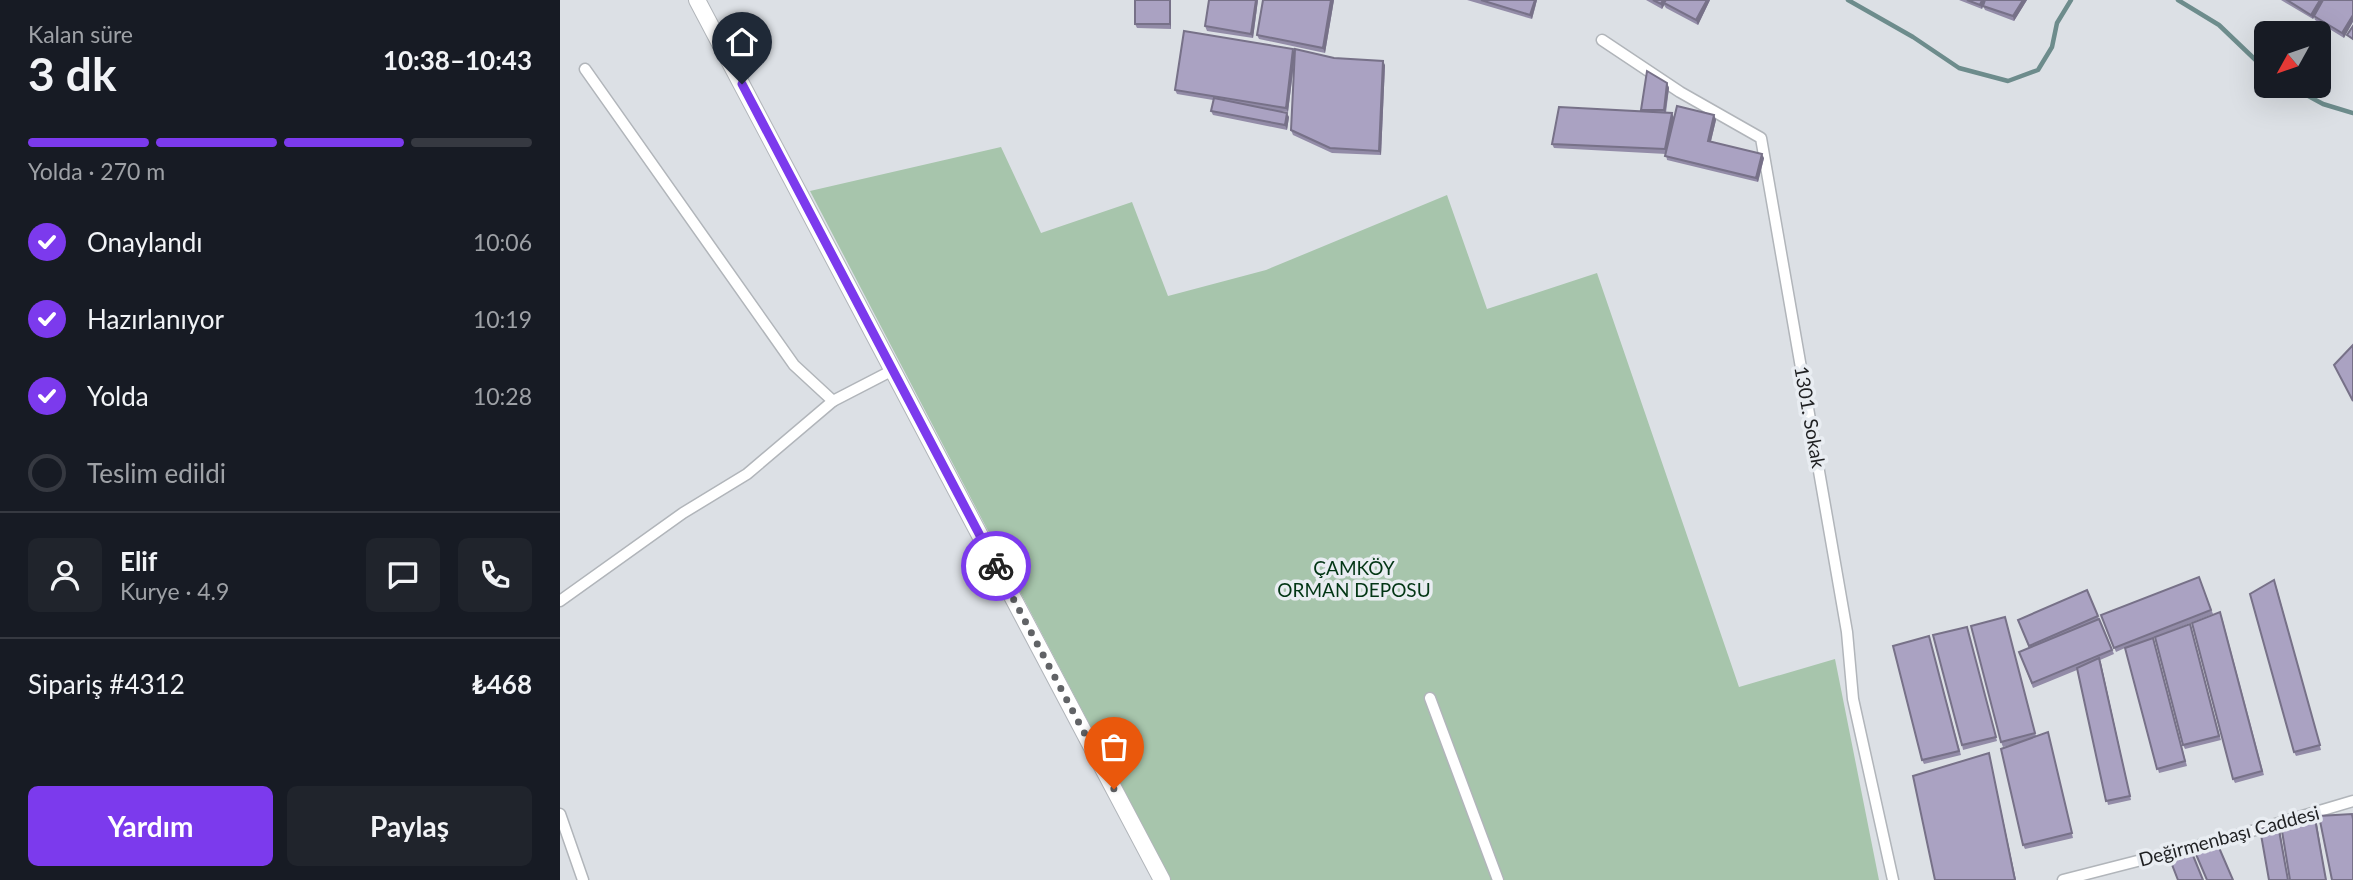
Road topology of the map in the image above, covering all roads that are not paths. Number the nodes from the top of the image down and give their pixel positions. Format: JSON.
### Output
{"nodes":[{"id":1,"x":697,"y":0,"type":"edge"},
{"id":2,"x":1602,"y":40,"type":"dead end"},
{"id":3,"x":585,"y":69,"type":"dead end"},
{"id":4,"x":892,"y":370,"type":"junction"},
{"id":5,"x":833,"y":401,"type":"junction"},
{"id":6,"x":560,"y":601,"type":"edge"},
{"id":7,"x":1430,"y":698,"type":"dead end"},
{"id":8,"x":2353,"y":801,"type":"edge"},
{"id":9,"x":560,"y":814,"type":"edge"},
{"id":10,"x":583,"y":880,"type":"edge"},
{"id":11,"x":1162,"y":880,"type":"edge"},
{"id":12,"x":1499,"y":880,"type":"edge"},
{"id":13,"x":1893,"y":880,"type":"edge"},
{"id":14,"x":2063,"y":880,"type":"edge"}],
"edges":[{"from":1,"to":4,"type":"street"},
{"from":2,"to":13,"type":"street","name":"1301. Sokak"},
{"from":3,"to":5,"type":"street"},
{"from":4,"to":5,"type":"street"},
{"from":4,"to":11,"type":"street"},
{"from":5,"to":6,"type":"street"},
{"from":7,"to":12,"type":"street"},
{"from":8,"to":14,"type":"street","name":"Değirmenbaşı Caddesi"},
{"from":9,"to":10,"type":"street"}]}
